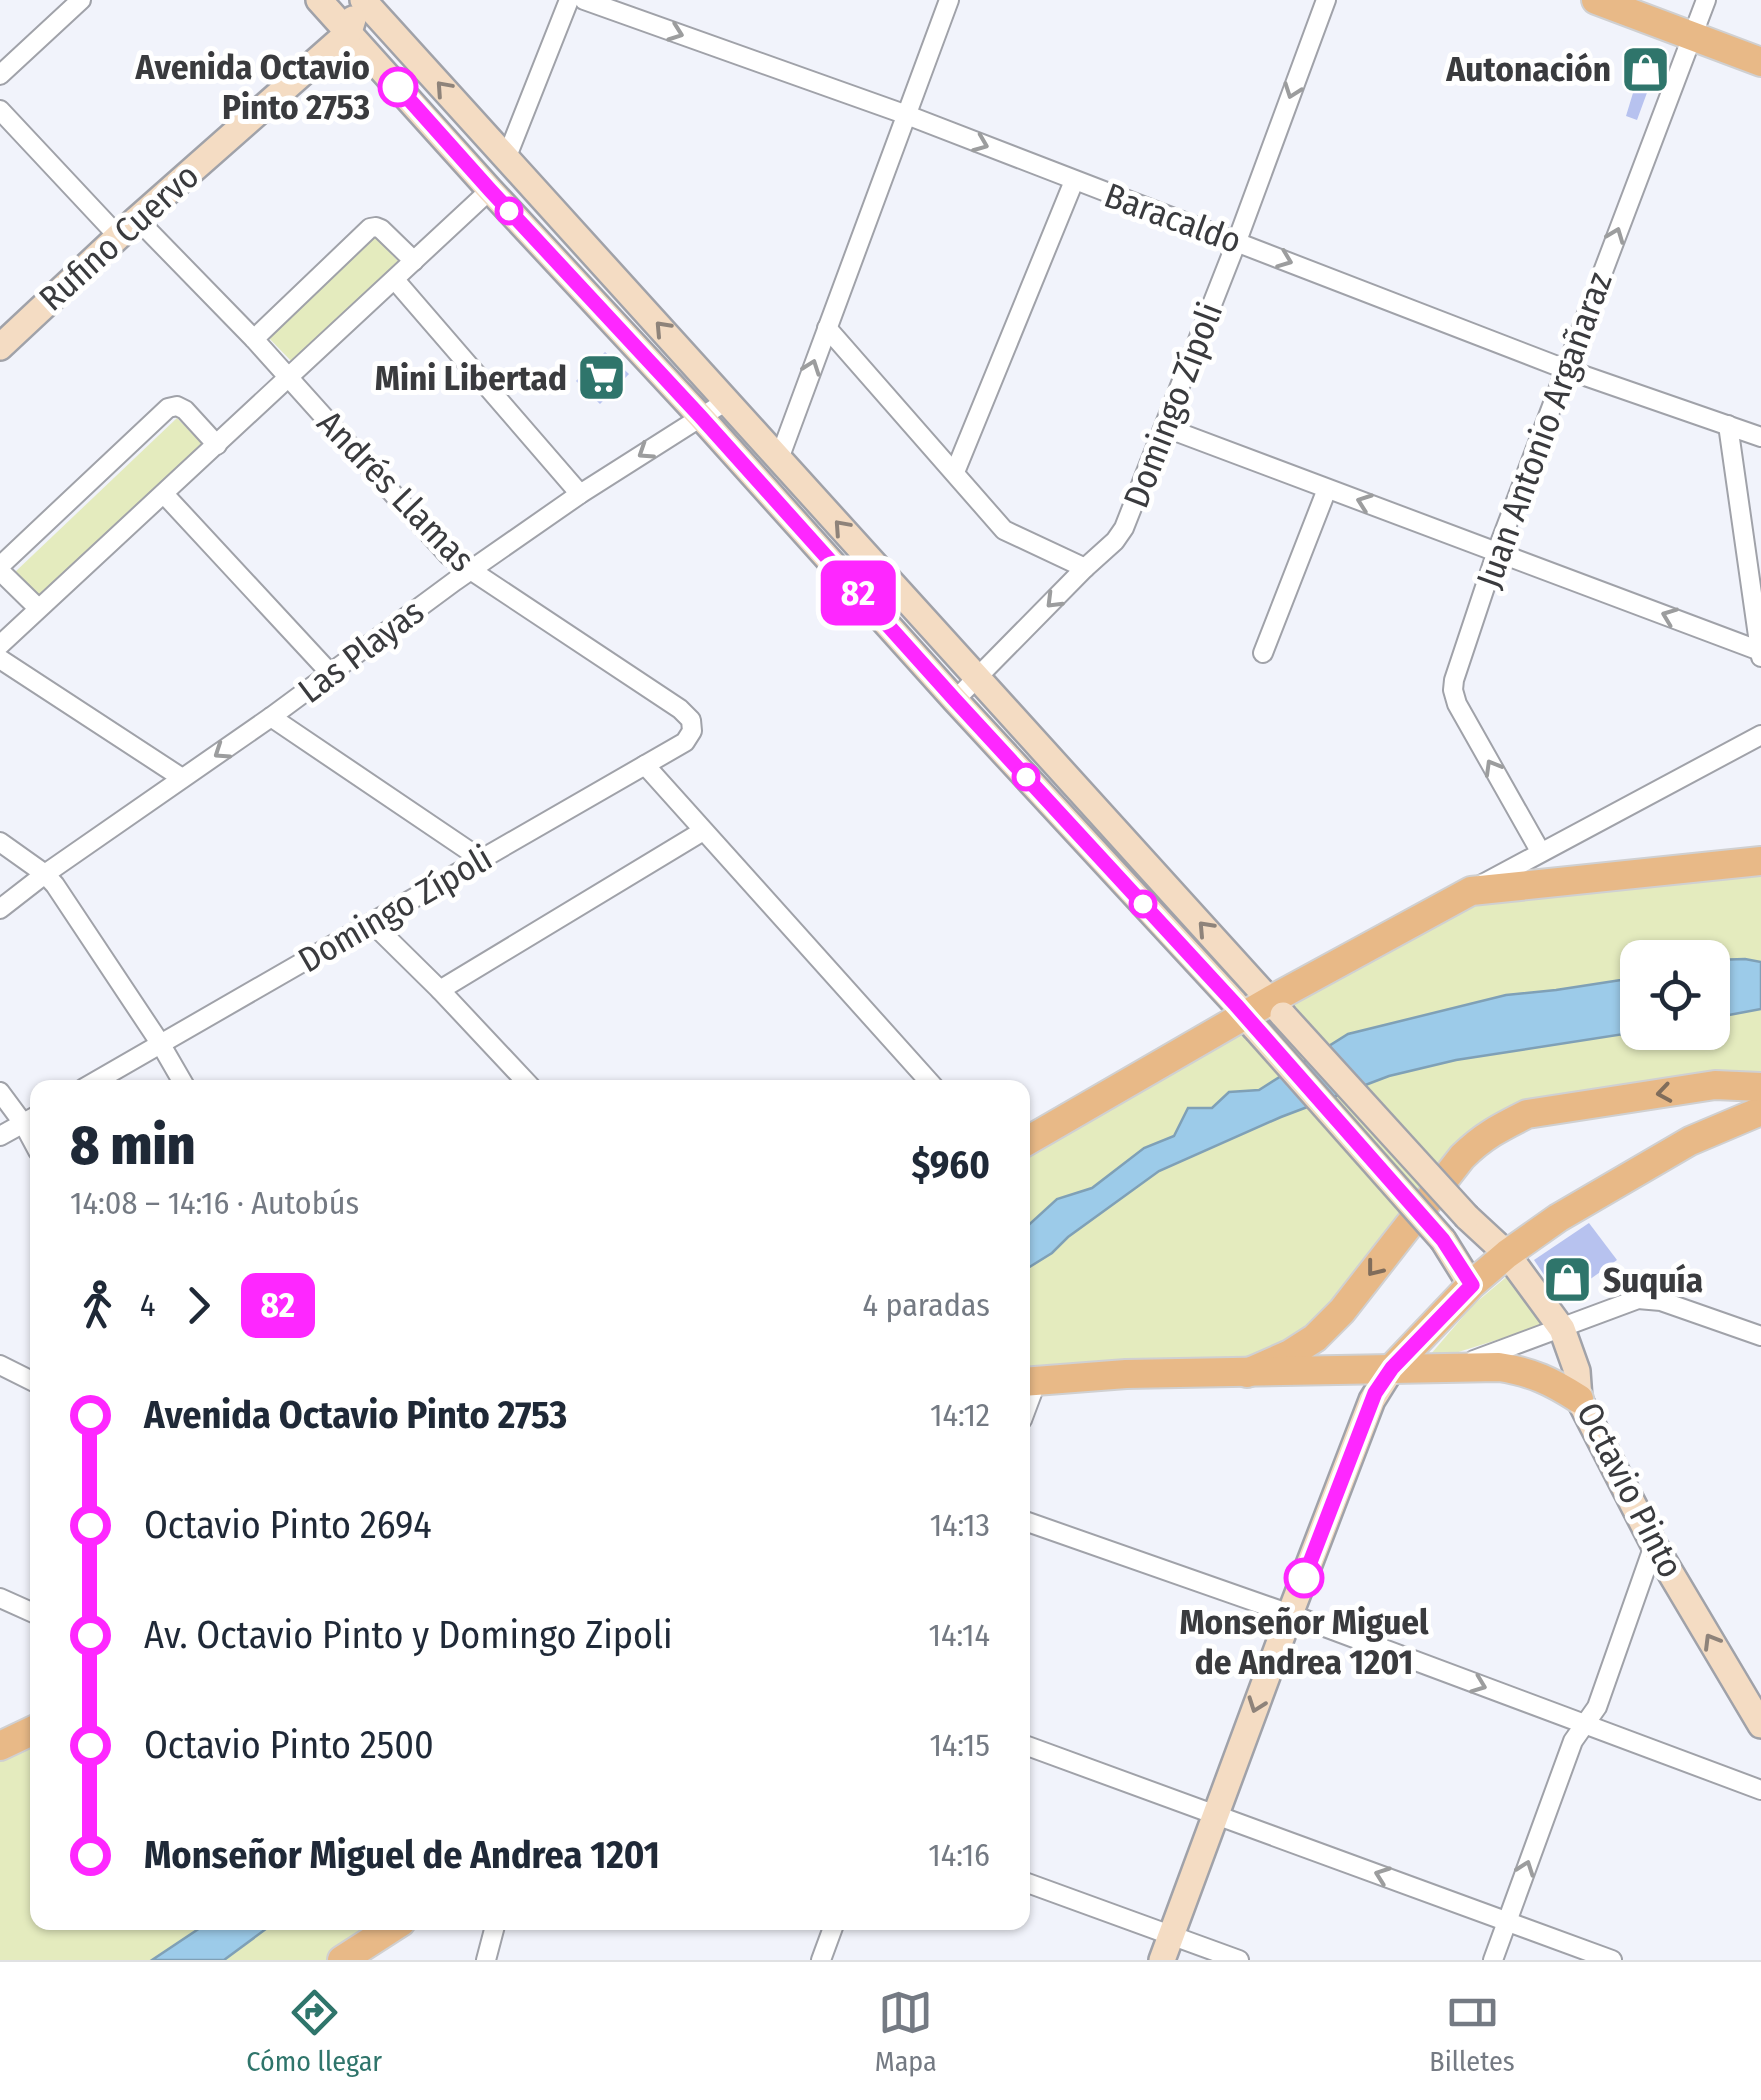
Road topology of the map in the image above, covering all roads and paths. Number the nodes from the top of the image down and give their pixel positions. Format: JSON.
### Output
{"nodes":[{"id":1,"x":81,"y":0,"type":"edge"},
{"id":2,"x":319,"y":0,"type":"edge"},
{"id":3,"x":362,"y":0,"type":"edge"},
{"id":4,"x":569,"y":0,"type":"edge"},
{"id":5,"x":584,"y":0,"type":"edge"},
{"id":6,"x":949,"y":0,"type":"edge"},
{"id":7,"x":1326,"y":0,"type":"edge"},
{"id":8,"x":1596,"y":0,"type":"edge"},
{"id":9,"x":1706,"y":0,"type":"edge"},
{"id":10,"x":349,"y":32,"type":"junction"},
{"id":11,"x":1692,"y":37,"type":"junction"},
{"id":12,"x":1761,"y":62,"type":"edge"},
{"id":13,"x":0,"y":75,"type":"edge"},
{"id":14,"x":0,"y":110,"type":"edge"},
{"id":15,"x":907,"y":115,"type":"junction"},
{"id":16,"x":506,"y":158,"type":"junction"},
{"id":17,"x":1074,"y":181,"type":"junction"},
{"id":18,"x":490,"y":190,"type":"junction"},
{"id":19,"x":128,"y":228,"type":"junction"},
{"id":20,"x":1237,"y":241,"type":"junction"},
{"id":21,"x":414,"y":261,"type":"junction"},
{"id":22,"x":394,"y":280,"type":"junction"},
{"id":23,"x":826,"y":328,"type":"junction"},
{"id":24,"x":254,"y":338,"type":"junction"},
{"id":25,"x":0,"y":347,"type":"edge"},
{"id":26,"x":1565,"y":369,"type":"junction"},
{"id":27,"x":289,"y":379,"type":"junction"},
{"id":28,"x":728,"y":400,"type":"junction"},
{"id":29,"x":700,"y":416,"type":"junction"},
{"id":30,"x":1728,"y":425,"type":"junction"},
{"id":31,"x":1164,"y":427,"type":"junction"},
{"id":32,"x":1761,"y":437,"type":"edge"},
{"id":33,"x":217,"y":445,"type":"junction"},
{"id":34,"x":780,"y":459,"type":"junction"},
{"id":35,"x":954,"y":472,"type":"junction"},
{"id":36,"x":1327,"y":489,"type":"junction"},
{"id":37,"x":164,"y":494,"type":"junction"},
{"id":38,"x":580,"y":494,"type":"junction"},
{"id":39,"x":1496,"y":551,"type":"junction"},
{"id":40,"x":1085,"y":568,"type":"junction"},
{"id":41,"x":0,"y":569,"type":"edge"},
{"id":42,"x":470,"y":571,"type":"junction"},
{"id":43,"x":38,"y":608,"type":"junction"},
{"id":44,"x":0,"y":645,"type":"edge"},
{"id":45,"x":1760,"y":651,"type":"edge"},
{"id":46,"x":1263,"y":654,"type":"dead end"},
{"id":47,"x":0,"y":659,"type":"edge"},
{"id":48,"x":1761,"y":660,"type":"edge"},
{"id":49,"x":331,"y":674,"type":"junction"},
{"id":50,"x":976,"y":677,"type":"junction"},
{"id":51,"x":955,"y":700,"type":"junction"},
{"id":52,"x":271,"y":718,"type":"junction"},
{"id":53,"x":691,"y":720,"type":"joint"},
{"id":54,"x":1761,"y":735,"type":"edge"},
{"id":55,"x":645,"y":765,"type":"junction"},
{"id":56,"x":182,"y":778,"type":"junction"},
{"id":57,"x":704,"y":831,"type":"junction"},
{"id":58,"x":0,"y":842,"type":"edge"},
{"id":59,"x":1540,"y":852,"type":"junction"},
{"id":60,"x":482,"y":859,"type":"junction"},
{"id":61,"x":1761,"y":861,"type":"edge"},
{"id":62,"x":45,"y":874,"type":"junction"},
{"id":63,"x":1472,"y":890,"type":"junction"},
{"id":64,"x":0,"y":909,"type":"edge"},
{"id":65,"x":372,"y":923,"type":"junction"},
{"id":66,"x":440,"y":990,"type":"junction"},
{"id":67,"x":1277,"y":1007,"type":"junction"},
{"id":68,"x":1251,"y":1023,"type":"junction"},
{"id":69,"x":160,"y":1042,"type":"junction"},
{"id":70,"x":97,"y":1080,"type":"edge"},
{"id":71,"x":181,"y":1080,"type":"edge"},
{"id":72,"x":524,"y":1080,"type":"edge"},
{"id":73,"x":928,"y":1080,"type":"edge"},
{"id":74,"x":1761,"y":1087,"type":"edge"},
{"id":75,"x":0,"y":1092,"type":"edge"},
{"id":76,"x":1761,"y":1111,"type":"edge"},
{"id":77,"x":30,"y":1119,"type":"edge"},
{"id":78,"x":0,"y":1136,"type":"edge"},
{"id":79,"x":1030,"y":1140,"type":"edge"},
{"id":80,"x":1507,"y":1254,"type":"junction"},
{"id":81,"x":1472,"y":1285,"type":"junction"},
{"id":82,"x":1562,"y":1329,"type":"junction"},
{"id":83,"x":1761,"y":1336,"type":"edge"},
{"id":84,"x":0,"y":1365,"type":"edge"},
{"id":85,"x":1392,"y":1368,"type":"junction"},
{"id":86,"x":1450,"y":1368,"type":"junction"},
{"id":87,"x":1246,"y":1373,"type":"junction"},
{"id":88,"x":30,"y":1380,"type":"edge"},
{"id":89,"x":1030,"y":1381,"type":"edge"},
{"id":90,"x":1579,"y":1399,"type":"junction"},
{"id":91,"x":1030,"y":1523,"type":"edge"},
{"id":92,"x":1654,"y":1545,"type":"junction"},
{"id":93,"x":0,"y":1598,"type":"edge"},
{"id":94,"x":19,"y":1607,"type":"junction"},
{"id":95,"x":0,"y":1610,"type":"edge"},
{"id":96,"x":30,"y":1612,"type":"edge"},
{"id":97,"x":1290,"y":1614,"type":"junction"},
{"id":98,"x":1585,"y":1724,"type":"junction"},
{"id":99,"x":1761,"y":1725,"type":"edge"},
{"id":100,"x":30,"y":1732,"type":"edge"},
{"id":101,"x":0,"y":1746,"type":"edge"},
{"id":102,"x":1030,"y":1747,"type":"edge"},
{"id":103,"x":1761,"y":1790,"type":"edge"},
{"id":104,"x":1216,"y":1814,"type":"junction"},
{"id":105,"x":1030,"y":1884,"type":"edge"},
{"id":106,"x":1507,"y":1921,"type":"junction"},
{"id":107,"x":389,"y":1930,"type":"edge"},
{"id":108,"x":494,"y":1930,"type":"edge"},
{"id":109,"x":832,"y":1930,"type":"edge"},
{"id":110,"x":1171,"y":1935,"type":"junction"},
{"id":111,"x":342,"y":1960,"type":"edge"},
{"id":112,"x":486,"y":1960,"type":"edge"},
{"id":113,"x":821,"y":1960,"type":"edge"},
{"id":114,"x":1162,"y":1960,"type":"edge"},
{"id":115,"x":1239,"y":1960,"type":"edge"},
{"id":116,"x":1492,"y":1960,"type":"edge"},
{"id":117,"x":1612,"y":1960,"type":"edge"}],
"edges":[{"from":1,"to":13,"type":"street"},
{"from":2,"to":10,"type":"main road"},
{"from":3,"to":10,"type":"main road","name":"Rufino Cuervo"},
{"from":16,"to":3,"type":"main road","name":"Octavio Pinto","one_way":true},
{"from":4,"to":16,"type":"street"},
{"from":5,"to":15,"type":"street","name":"Baracaldo","one_way":true},
{"from":6,"to":15,"type":"street"},
{"from":7,"to":20,"type":"street","name":"Domingo Zípoli","one_way":true},
{"from":8,"to":11,"type":"main road"},
{"from":9,"to":11,"type":"street","name":"Juan Antonio Argañaraz"},
{"from":10,"to":18,"type":"main road"},
{"from":10,"to":19,"type":"main road","name":"Rufino Cuervo"},
{"from":11,"to":12,"type":"main road"},
{"from":26,"to":11,"type":"street","name":"Juan Antonio Argañaraz","one_way":true},
{"from":14,"to":19,"type":"street","name":"Andrés Llamas"},
{"from":15,"to":17,"type":"street","name":"Baracaldo","one_way":true},
{"from":15,"to":23,"type":"street"},
{"from":28,"to":16,"type":"main road","name":"Octavio Pinto","one_way":true},
{"from":17,"to":20,"type":"street","name":"Baracaldo"},
{"from":17,"to":35,"type":"street"},
{"from":18,"to":21,"type":"street"},
{"from":18,"to":29,"type":"main road"},
{"from":19,"to":24,"type":"street","name":"Andrés Llamas"},
{"from":19,"to":25,"type":"main road","name":"Rufino Cuervo"},
{"from":20,"to":26,"type":"street","name":"Baracaldo","one_way":true},
{"from":20,"to":31,"type":"street","name":"Domingo Zípoli"},
{"from":21,"to":22,"type":"street"},
{"from":21,"to":24,"type":"street"},
{"from":22,"to":27,"type":"street"},
{"from":22,"to":38,"type":"street"},
{"from":34,"to":23,"type":"street","one_way":true},
{"from":23,"to":35,"type":"street"},
{"from":24,"to":27,"type":"street","name":"Andrés Llamas"},
{"from":26,"to":30,"type":"street","name":"Baracaldo"},
{"from":26,"to":39,"type":"street","name":"Juan Antonio Argañaraz"},
{"from":27,"to":33,"type":"street"},
{"from":27,"to":42,"type":"street","name":"Andrés Llamas"},
{"from":28,"to":29,"type":"street","name":"Las Playas"},
{"from":28,"to":34,"type":"main road","name":"Octavio Pinto"},
{"from":29,"to":38,"type":"street","name":"Las Playas","one_way":true},
{"from":29,"to":51,"type":"main road"},
{"from":30,"to":32,"type":"street","name":"Baracaldo"},
{"from":30,"to":45,"type":"street"},
{"from":31,"to":36,"type":"street"},
{"from":31,"to":40,"type":"street","name":"Domingo Zípoli"},
{"from":33,"to":37,"type":"street"},
{"from":33,"to":41,"type":"street"},
{"from":50,"to":34,"type":"main road","name":"Octavio Pinto","one_way":true},
{"from":35,"to":40,"type":"street"},
{"from":39,"to":36,"type":"street","one_way":true},
{"from":36,"to":46,"type":"street"},
{"from":37,"to":43,"type":"street"},
{"from":37,"to":49,"type":"street"},
{"from":38,"to":42,"type":"street","name":"Las Playas"},
{"from":45,"to":39,"type":"street","one_way":true},
{"from":59,"to":39,"type":"street","name":"Juan Antonio Argañaraz","one_way":true},
{"from":40,"to":50,"type":"street","name":"Domingo Zípoli","one_way":true},
{"from":41,"to":43,"type":"street"},
{"from":42,"to":49,"type":"street","name":"Las Playas"},
{"from":42,"to":53,"type":"street","name":"Andrés Llamas"},
{"from":43,"to":44,"type":"street"},
{"from":45,"to":48,"type":"street"},
{"from":47,"to":56,"type":"street"},
{"from":49,"to":52,"type":"street","name":"Las Playas"},
{"from":50,"to":51,"type":"street","name":"Domingo Zípoli"},
{"from":67,"to":50,"type":"main road","name":"Octavio Pinto","one_way":true},
{"from":51,"to":68,"type":"main road"},
{"from":52,"to":56,"type":"street","name":"Las Playas","one_way":true},
{"from":52,"to":60,"type":"street"},
{"from":53,"to":55,"type":"street","name":"Domingo Zípoli"},
{"from":54,"to":59,"type":"street"},
{"from":55,"to":57,"type":"street"},
{"from":55,"to":60,"type":"street","name":"Domingo Zípoli"},
{"from":56,"to":62,"type":"street","name":"Las Playas"},
{"from":57,"to":66,"type":"street"},
{"from":57,"to":73,"type":"street"},
{"from":58,"to":62,"type":"street"},
{"from":59,"to":63,"type":"street"},
{"from":60,"to":65,"type":"street","name":"Domingo Zípoli"},
{"from":61,"to":63,"type":"main road"},
{"from":62,"to":64,"type":"street","name":"Las Playas"},
{"from":62,"to":69,"type":"street"},
{"from":63,"to":67,"type":"main road"},
{"from":65,"to":66,"type":"street"},
{"from":65,"to":69,"type":"street","name":"Domingo Zípoli"},
{"from":66,"to":72,"type":"street"},
{"from":67,"to":68,"type":"main road"},
{"from":67,"to":80,"type":"main road","name":"Octavio Pinto","bridge":true},
{"from":68,"to":79,"type":"main road"},
{"from":68,"to":81,"type":"main road","bridge":true},
{"from":69,"to":70,"type":"street","name":"Domingo Zípoli"},
{"from":69,"to":71,"type":"street"},
{"from":74,"to":87,"type":"main road","one_way":true},
{"from":75,"to":77,"type":"street"},
{"from":76,"to":80,"type":"main road"},
{"from":77,"to":78,"type":"street"},
{"from":80,"to":81,"type":"main road"},
{"from":80,"to":82,"type":"main road","name":"Octavio Pinto"},
{"from":81,"to":85,"type":"main road"},
{"from":82,"to":83,"type":"street"},
{"from":82,"to":86,"type":"street"},
{"from":82,"to":90,"type":"main road","name":"Octavio Pinto"},
{"from":84,"to":88,"type":"street"},
{"from":85,"to":86,"type":"main road"},
{"from":85,"to":87,"type":"main road"},
{"from":85,"to":97,"type":"main road"},
{"from":86,"to":90,"type":"main road"},
{"from":87,"to":89,"type":"main road"},
{"from":90,"to":92,"type":"main road","name":"Octavio Pinto"},
{"from":91,"to":97,"type":"street"},
{"from":92,"to":98,"type":"street"},
{"from":99,"to":92,"type":"main road","name":"Octavio Pinto","one_way":true},
{"from":93,"to":94,"type":"street"},
{"from":94,"to":95,"type":"street"},
{"from":94,"to":96,"type":"street"},
{"from":97,"to":98,"type":"street","one_way":true},
{"from":97,"to":104,"type":"main road","one_way":true},
{"from":98,"to":103,"type":"street"},
{"from":106,"to":98,"type":"street","one_way":true},
{"from":100,"to":101,"type":"main road"},
{"from":102,"to":104,"type":"street"},
{"from":106,"to":104,"type":"street","one_way":true},
{"from":104,"to":110,"type":"main road"},
{"from":105,"to":110,"type":"street"},
{"from":106,"to":116,"type":"street"},
{"from":106,"to":117,"type":"street"},
{"from":107,"to":111,"type":"main road"},
{"from":108,"to":112,"type":"street"},
{"from":109,"to":113,"type":"street"},
{"from":110,"to":114,"type":"main road"},
{"from":110,"to":115,"type":"street"}]}
